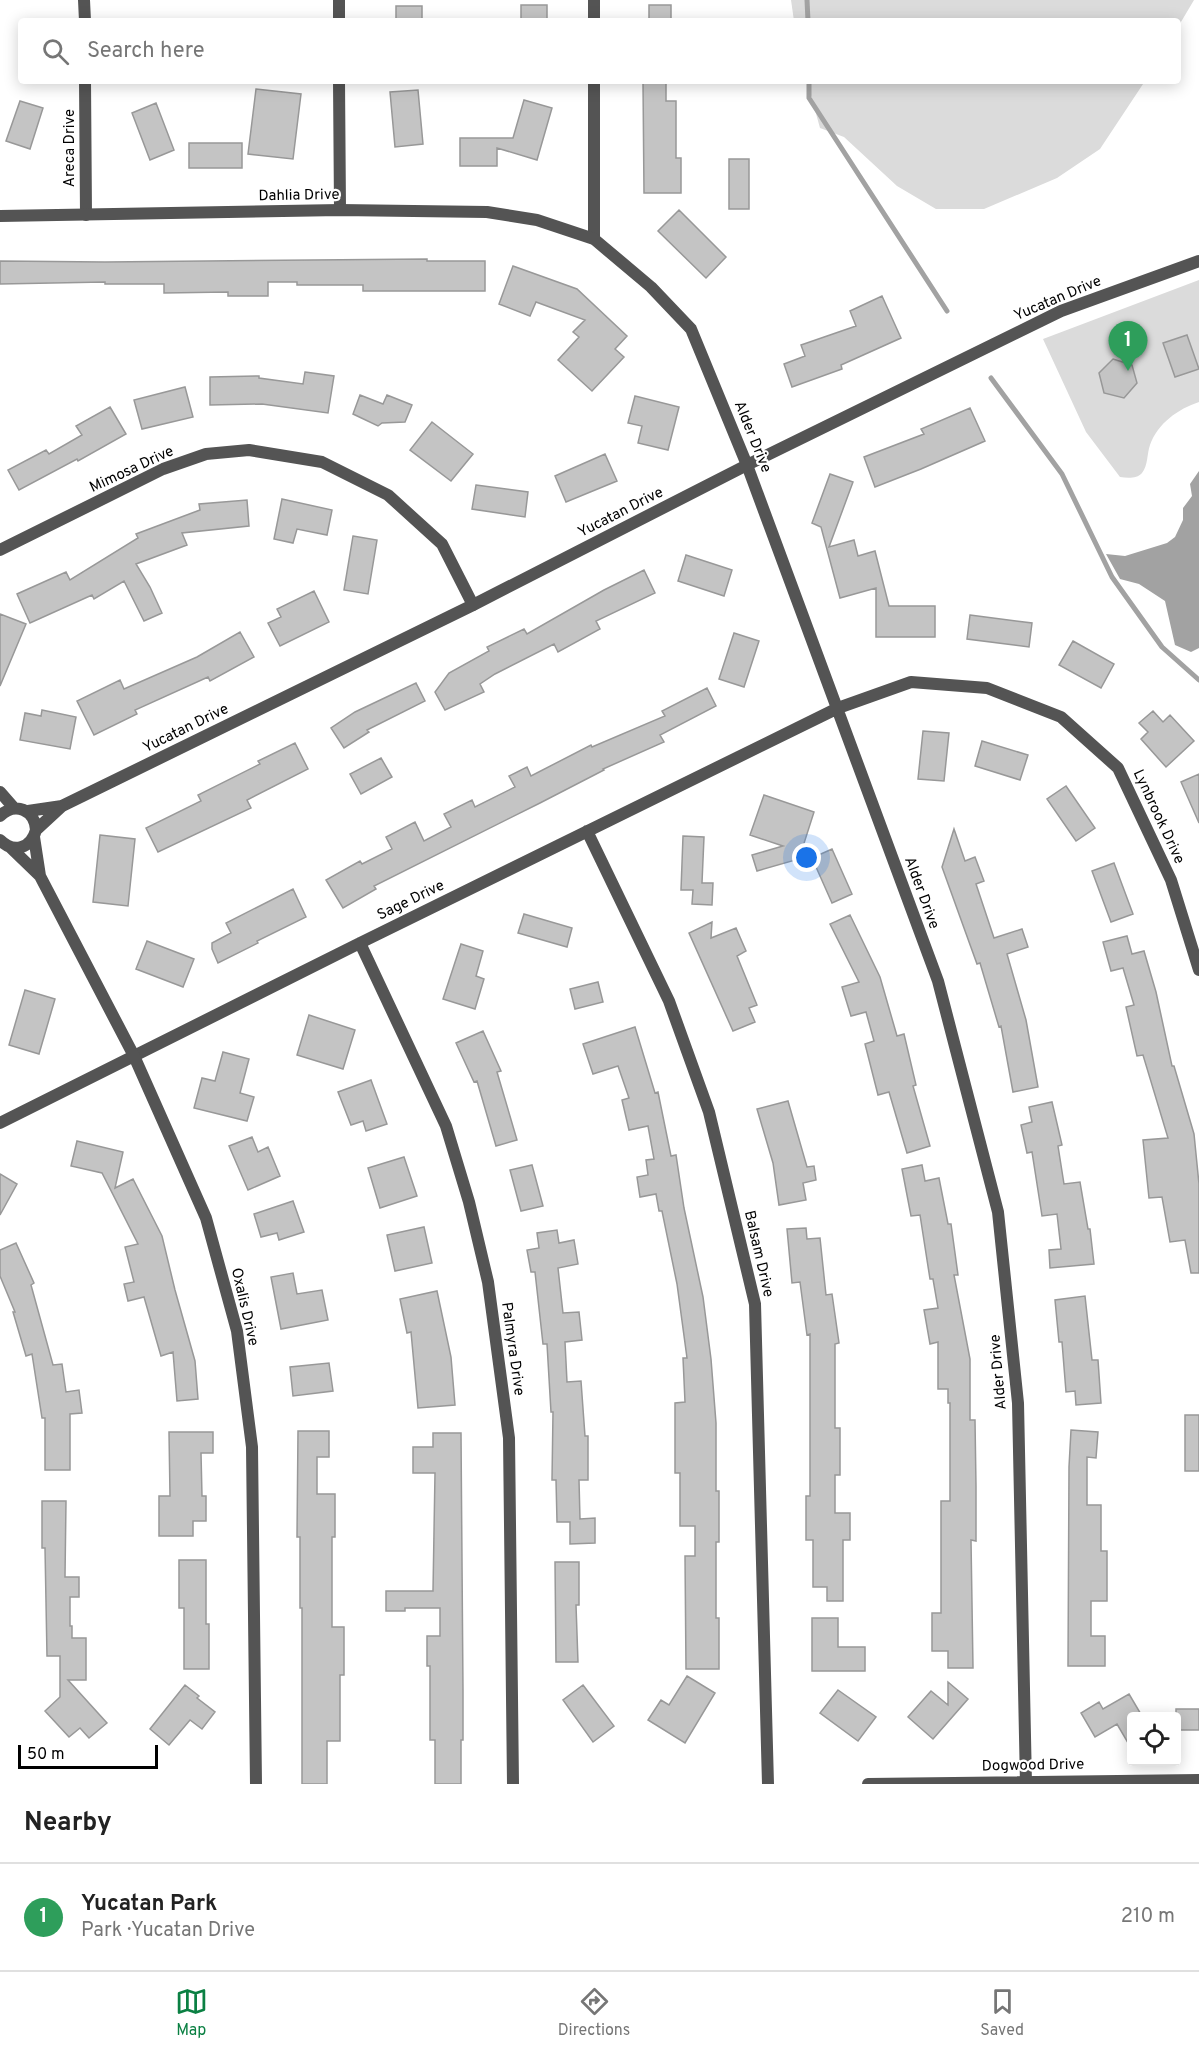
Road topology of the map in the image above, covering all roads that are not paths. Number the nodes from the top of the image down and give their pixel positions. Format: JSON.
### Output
{"nodes":[{"id":1,"x":84,"y":0,"type":"edge"},
{"id":2,"x":339,"y":0,"type":"edge"},
{"id":3,"x":594,"y":0,"type":"edge"},
{"id":4,"x":85,"y":18,"type":"edge"},
{"id":5,"x":339,"y":18,"type":"edge"},
{"id":6,"x":594,"y":18,"type":"edge"},
{"id":7,"x":85,"y":84,"type":"edge"},
{"id":8,"x":339,"y":84,"type":"edge"},
{"id":9,"x":594,"y":84,"type":"edge"},
{"id":10,"x":340,"y":210,"type":"junction"},
{"id":11,"x":86,"y":215,"type":"junction"},
{"id":12,"x":0,"y":216,"type":"edge"},
{"id":13,"x":594,"y":239,"type":"junction"},
{"id":14,"x":1199,"y":261,"type":"edge"},
{"id":15,"x":747,"y":465,"type":"junction"},
{"id":16,"x":0,"y":550,"type":"edge"},
{"id":17,"x":473,"y":605,"type":"junction"},
{"id":18,"x":838,"y":708,"type":"junction"},
{"id":19,"x":0,"y":792,"type":"edge"},
{"id":20,"x":62,"y":806,"type":"junction"},
{"id":21,"x":14,"y":807,"type":"junction"},
{"id":22,"x":28,"y":811,"type":"junction"},
{"id":23,"x":0,"y":816,"type":"edge"},
{"id":24,"x":587,"y":831,"type":"junction"},
{"id":25,"x":35,"y":833,"type":"junction"},
{"id":26,"x":4,"y":844,"type":"edge"},
{"id":27,"x":40,"y":876,"type":"junction"},
{"id":28,"x":360,"y":943,"type":"junction"},
{"id":29,"x":1199,"y":970,"type":"edge"},
{"id":30,"x":134,"y":1056,"type":"junction"},
{"id":31,"x":0,"y":1123,"type":"edge"},
{"id":32,"x":1199,"y":1780,"type":"edge"},
{"id":33,"x":1026,"y":1782,"type":"edge"},
{"id":34,"x":256,"y":1784,"type":"edge"},
{"id":35,"x":513,"y":1784,"type":"edge"},
{"id":36,"x":768,"y":1784,"type":"edge"},
{"id":37,"x":868,"y":1784,"type":"edge"}],
"edges":[{"from":1,"to":4,"type":"street"},
{"from":2,"to":5,"type":"street"},
{"from":3,"to":6,"type":"street"},
{"from":7,"to":11,"type":"street","name":"Areca Drive"},
{"from":8,"to":10,"type":"street"},
{"from":9,"to":13,"type":"street"},
{"from":10,"to":11,"type":"street","name":"Dahlia Drive"},
{"from":10,"to":13,"type":"street","name":"Dahlia Drive"},
{"from":11,"to":12,"type":"street","name":"Dahlia Drive"},
{"from":13,"to":15,"type":"street","name":"Alder Drive"},
{"from":14,"to":15,"type":"street","name":"Yucatan Drive"},
{"from":15,"to":17,"type":"street","name":"Yucatan Drive"},
{"from":15,"to":18,"type":"street","name":"Alder Drive"},
{"from":16,"to":17,"type":"street","name":"Mimosa Drive"},
{"from":17,"to":20,"type":"street","name":"Yucatan Drive"},
{"from":18,"to":24,"type":"street","name":"Sage Drive"},
{"from":18,"to":29,"type":"street","name":"Lynbrook Drive"},
{"from":18,"to":33,"type":"street","name":"Alder Drive"},
{"from":19,"to":21,"type":"street"},
{"from":20,"to":22,"type":"street","name":"Yucatan Drive"},
{"from":20,"to":25,"type":"street","name":"Yucatan Drive"},
{"from":21,"to":22,"type":"street"},
{"from":21,"to":23,"type":"street"},
{"from":22,"to":25,"type":"street","name":"Oxalis Drive"},
{"from":24,"to":28,"type":"street","name":"Sage Drive"},
{"from":24,"to":36,"type":"street","name":"Balsam Drive"},
{"from":25,"to":26,"type":"street","name":"Yucatan Drive"},
{"from":25,"to":27,"type":"street","name":"Oxalis Drive"},
{"from":26,"to":27,"type":"street","name":"Oxalis Drive"},
{"from":27,"to":30,"type":"street","name":"Oxalis Drive"},
{"from":28,"to":30,"type":"street","name":"Sage Drive"},
{"from":28,"to":35,"type":"street","name":"Palmyra Drive"},
{"from":30,"to":31,"type":"street","name":"Sage Drive"},
{"from":30,"to":34,"type":"street","name":"Oxalis Drive"},
{"from":32,"to":33,"type":"street","name":"Dogwood Drive"},
{"from":33,"to":37,"type":"street","name":"Dogwood Drive"}]}
